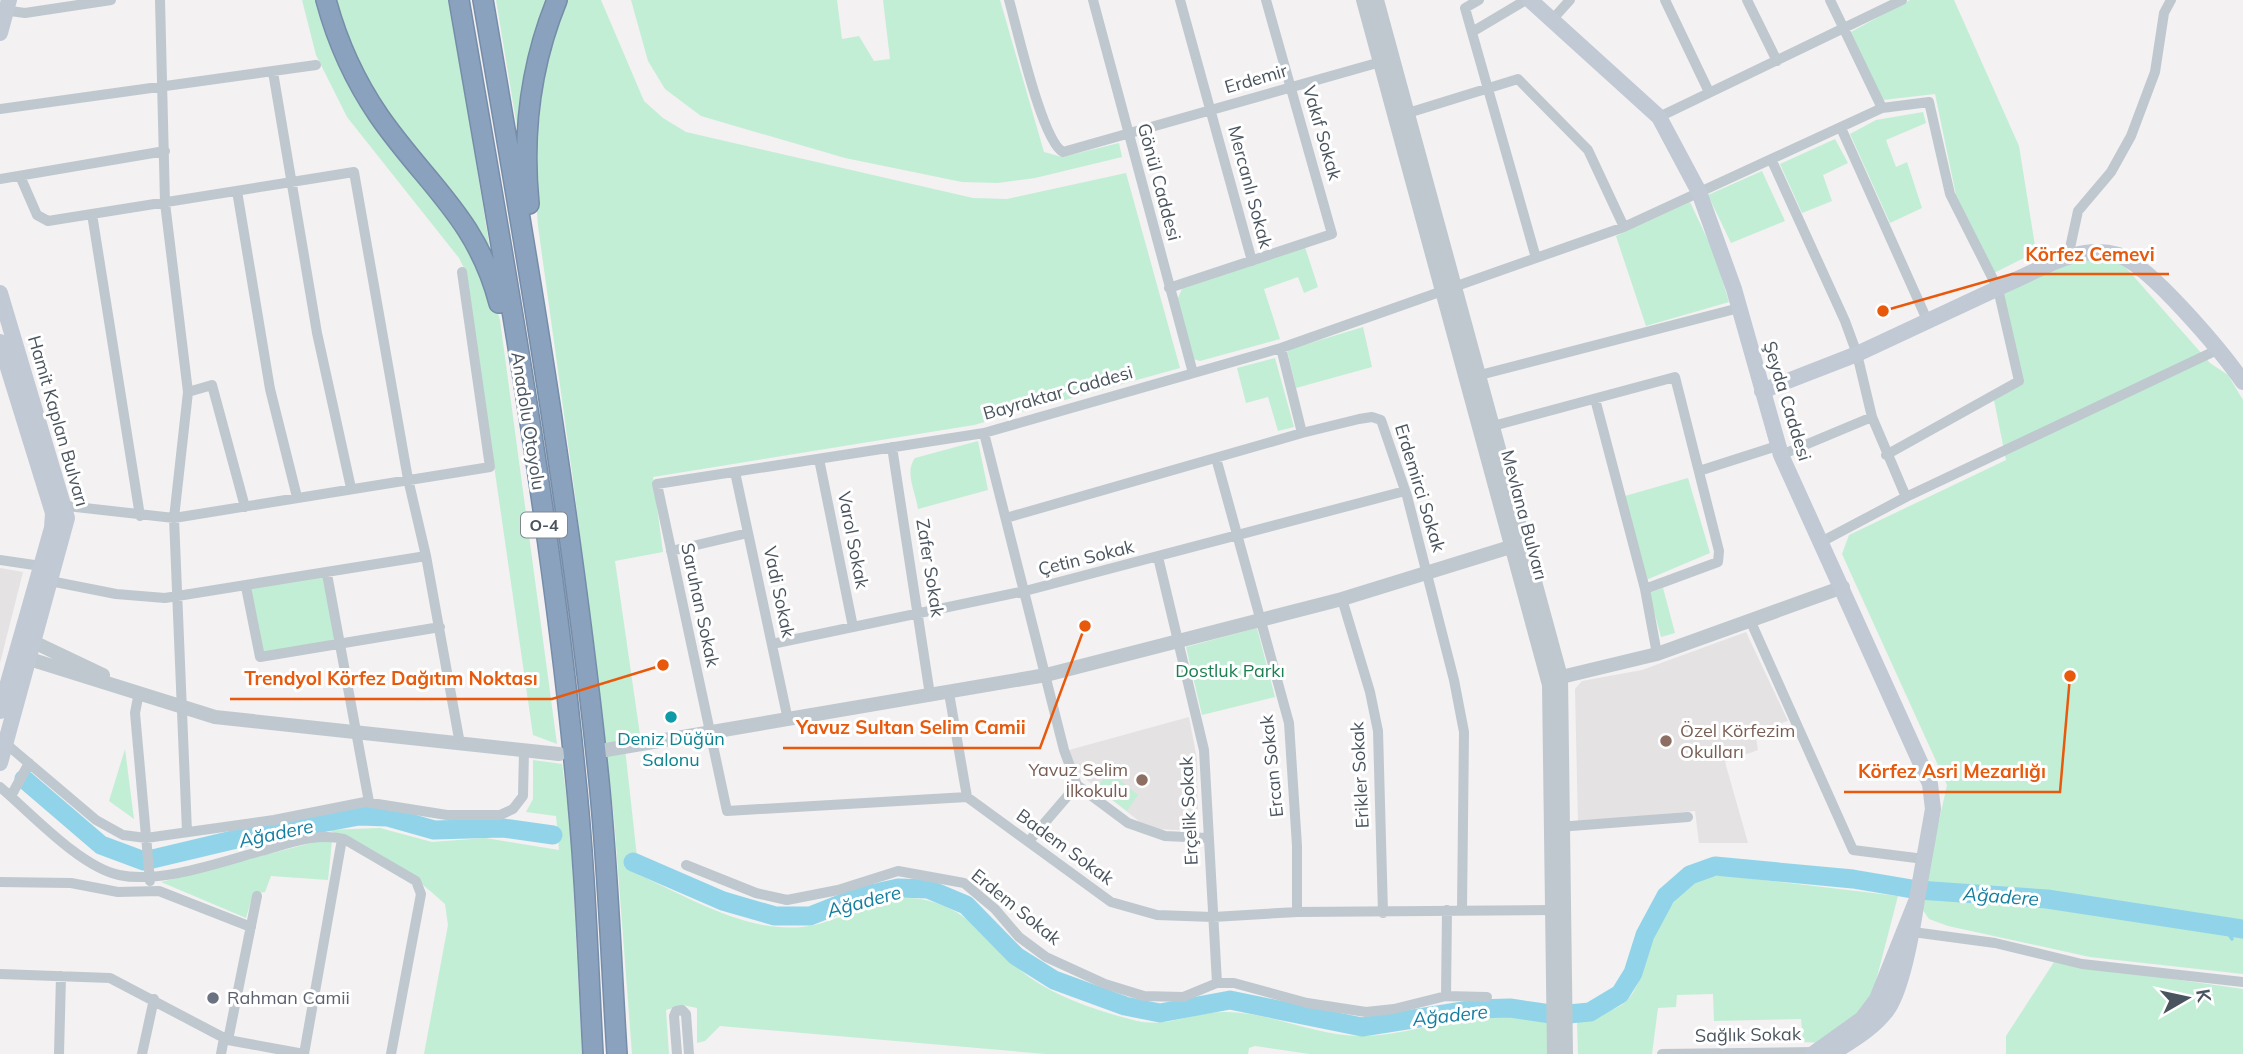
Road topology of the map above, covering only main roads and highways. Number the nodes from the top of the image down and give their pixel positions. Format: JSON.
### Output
{"nodes":[{"id":1,"x":326,"y":0,"type":"edge"},
{"id":2,"x":459,"y":0,"type":"edge"},
{"id":3,"x":483,"y":0,"type":"edge"},
{"id":4,"x":557,"y":0,"type":"edge"},
{"id":5,"x":1528,"y":0,"type":"edge"},
{"id":6,"x":5,"y":6,"type":"edge"},
{"id":7,"x":0,"y":33,"type":"edge"},
{"id":8,"x":0,"y":293,"type":"edge"},
{"id":9,"x":2,"y":353,"type":"edge"},
{"id":10,"x":2243,"y":382,"type":"edge"},
{"id":11,"x":1762,"y":391,"type":"junction"},
{"id":12,"x":527,"y":410,"type":"junction"},
{"id":13,"x":58,"y":505,"type":"junction"},
{"id":14,"x":566,"y":522,"type":"junction"},
{"id":15,"x":27,"y":639,"type":"junction"},
{"id":16,"x":22,"y":657,"type":"junction"},
{"id":17,"x":0,"y":711,"type":"edge"},
{"id":18,"x":0,"y":763,"type":"edge"},
{"id":19,"x":1824,"y":1053,"type":"edge"},
{"id":20,"x":593,"y":1054,"type":"edge"},
{"id":21,"x":617,"y":1054,"type":"edge"}],
"edges":[{"from":1,"to":12,"type":"highway"},
{"from":2,"to":12,"type":"highway","name":"Anadolu Otoyolu","number":"O-4"},
{"from":3,"to":14,"type":"highway","name":"Anadolu Otoyolu","number":"O-4"},
{"from":4,"to":14,"type":"highway"},
{"from":5,"to":11,"type":"main road","name":"Şeyda Caddesi"},
{"from":6,"to":7,"type":"main road"},
{"from":8,"to":13,"type":"main road","name":"Hamit Kaplan Bulvarı"},
{"from":9,"to":13,"type":"main road","name":"Hamit Kaplan Bulvarı"},
{"from":10,"to":11,"type":"main road"},
{"from":11,"to":19,"type":"main road","name":"Şeyda Caddesi"},
{"from":12,"to":20,"type":"highway","name":"Anadolu Otoyolu","number":"O-4"},
{"from":13,"to":15,"type":"main road","name":"Hamit Kaplan Bulvarı"},
{"from":13,"to":15,"type":"main road","name":"Hamit Kaplan Bulvarı"},
{"from":14,"to":21,"type":"highway","name":"Anadolu Otoyolu","number":"O-4"},
{"from":15,"to":16,"type":"main road","name":"Hamit Kaplan Bulvarı"},
{"from":16,"to":17,"type":"main road","name":"Hamit Kaplan Bulvarı"},
{"from":16,"to":18,"type":"main road","name":"Hamit Kaplan Bulvarı"}]}
